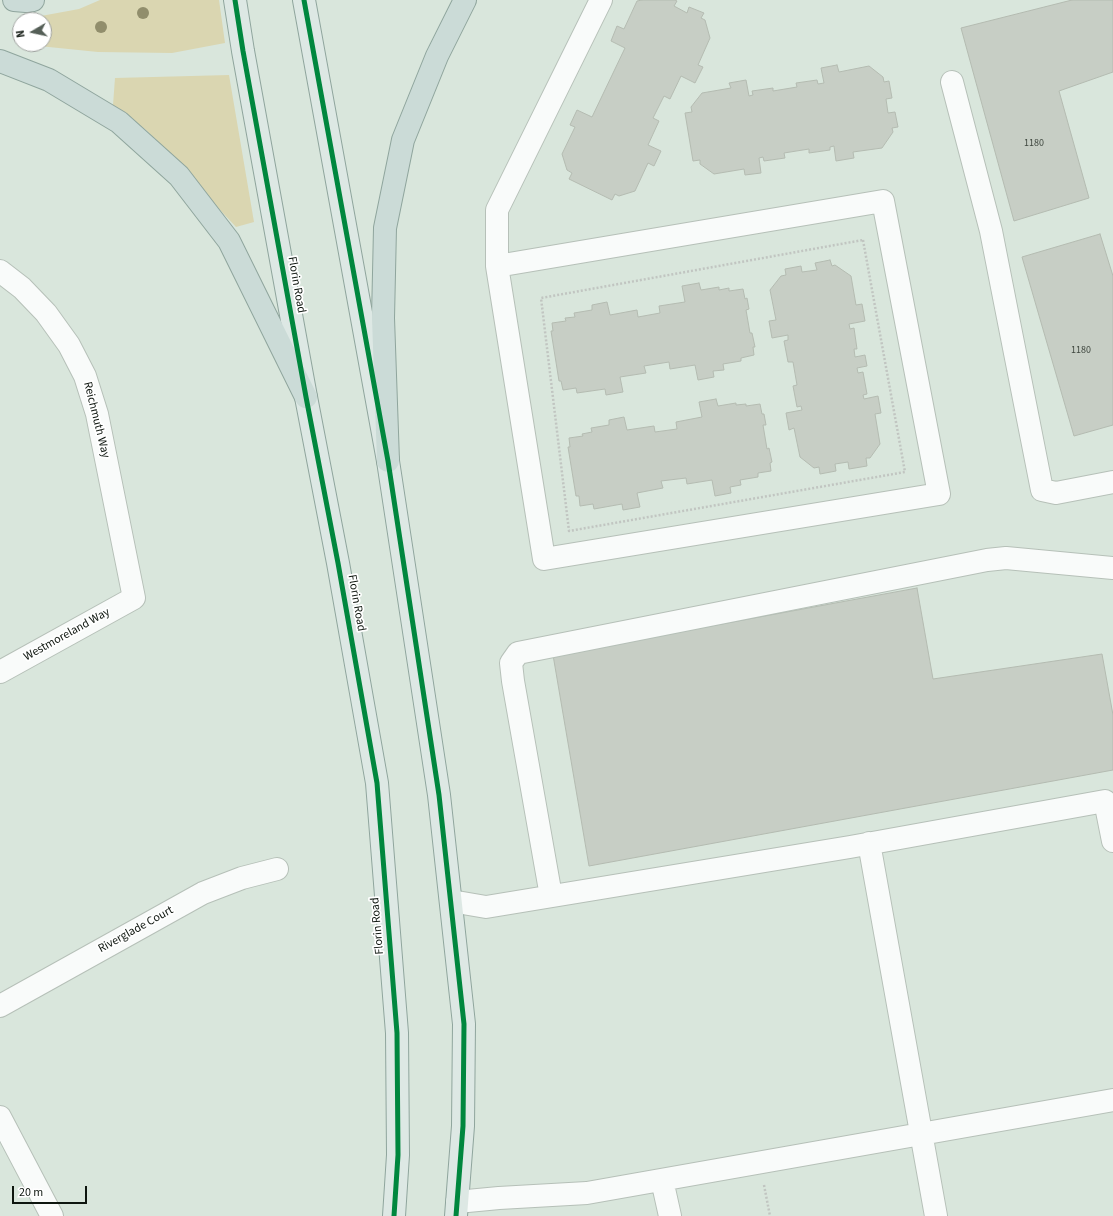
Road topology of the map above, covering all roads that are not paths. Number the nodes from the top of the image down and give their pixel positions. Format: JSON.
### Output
{"nodes":[{"id":1,"x":14,"y":0,"type":"edge"},
{"id":2,"x":33,"y":0,"type":"edge"},
{"id":3,"x":235,"y":0,"type":"edge"},
{"id":4,"x":304,"y":0,"type":"edge"},
{"id":5,"x":465,"y":0,"type":"edge"},
{"id":6,"x":601,"y":0,"type":"edge"},
{"id":7,"x":0,"y":61,"type":"edge"},
{"id":8,"x":952,"y":82,"type":"dead end"},
{"id":9,"x":497,"y":266,"type":"junction"},
{"id":10,"x":0,"y":271,"type":"edge"},
{"id":11,"x":306,"y":397,"type":"junction"},
{"id":12,"x":388,"y":462,"type":"junction"},
{"id":13,"x":1113,"y":482,"type":"edge"},
{"id":14,"x":1113,"y":568,"type":"edge"},
{"id":15,"x":134,"y":598,"type":"joint"},
{"id":16,"x":0,"y":672,"type":"edge"},
{"id":17,"x":1113,"y":841,"type":"edge"},
{"id":18,"x":869,"y":843,"type":"junction"},
{"id":19,"x":277,"y":869,"type":"dead end"},
{"id":20,"x":550,"y":896,"type":"junction"},
{"id":21,"x":451,"y":901,"type":"junction"},
{"id":22,"x":0,"y":1006,"type":"edge"},
{"id":23,"x":1113,"y":1100,"type":"edge"},
{"id":24,"x":0,"y":1117,"type":"edge"},
{"id":25,"x":922,"y":1134,"type":"junction"},
{"id":26,"x":662,"y":1180,"type":"junction"},
{"id":27,"x":456,"y":1209,"type":"edge"},
{"id":28,"x":52,"y":1216,"type":"edge"},
{"id":29,"x":394,"y":1216,"type":"edge"},
{"id":30,"x":670,"y":1216,"type":"edge"},
{"id":31,"x":936,"y":1216,"type":"edge"}],
"edges":[{"from":1,"to":2,"type":"highway"},
{"from":3,"to":11,"type":"main road","name":"Florin Road"},
{"from":4,"to":12,"type":"main road"},
{"from":5,"to":12,"type":"highway"},
{"from":6,"to":9,"type":"street"},
{"from":7,"to":11,"type":"highway"},
{"from":8,"to":13,"type":"street"},
{"from":9,"to":9,"type":"street"},
{"from":10,"to":15,"type":"street","name":"Reichmuth Way"},
{"from":11,"to":29,"type":"main road","name":"Florin Road"},
{"from":12,"to":21,"type":"main road"},
{"from":14,"to":20,"type":"street"},
{"from":15,"to":16,"type":"street","name":"Westmoreland Way"},
{"from":17,"to":18,"type":"street"},
{"from":18,"to":20,"type":"street"},
{"from":18,"to":25,"type":"street"},
{"from":19,"to":22,"type":"street","name":"Riverglade Court"},
{"from":20,"to":21,"type":"street"},
{"from":21,"to":27,"type":"main road"},
{"from":23,"to":25,"type":"street"},
{"from":24,"to":28,"type":"street"},
{"from":25,"to":26,"type":"street"},
{"from":25,"to":31,"type":"street"},
{"from":26,"to":27,"type":"street"},
{"from":26,"to":30,"type":"street"}]}
